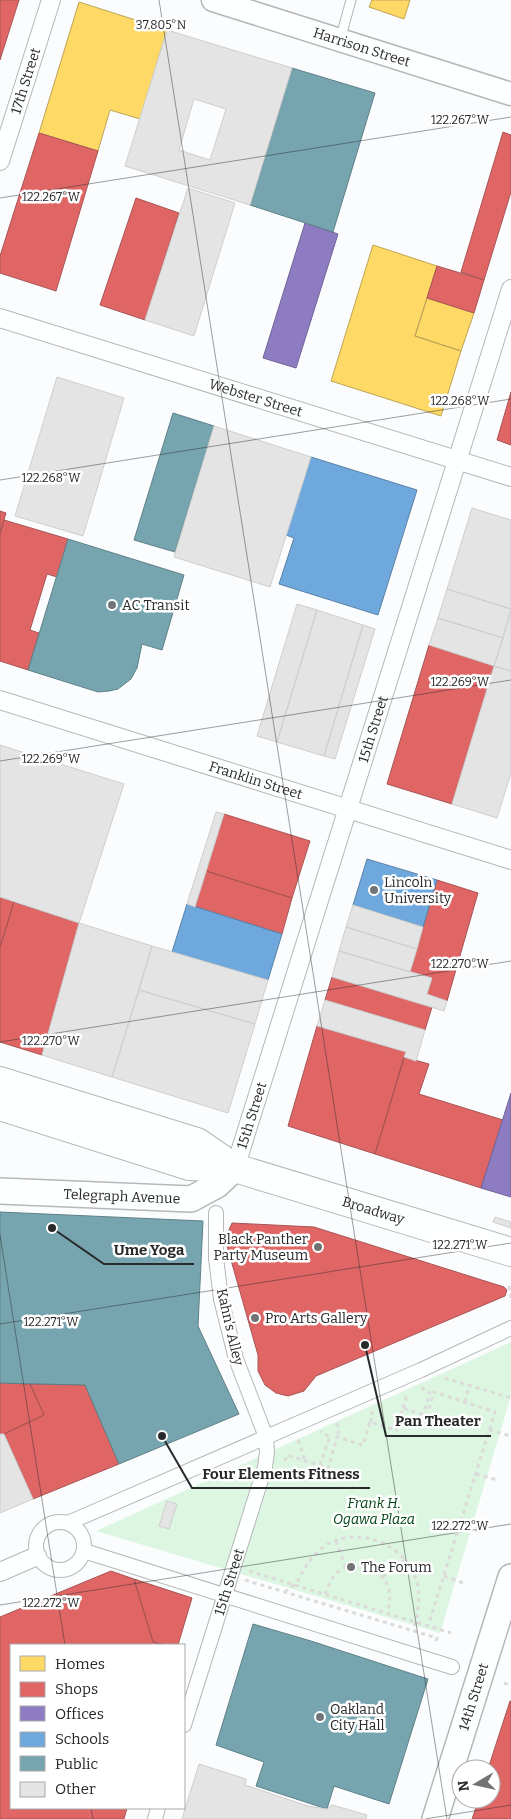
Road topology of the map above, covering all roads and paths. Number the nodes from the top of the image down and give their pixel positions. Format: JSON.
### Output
{"nodes":[{"id":1,"x":51,"y":0,"type":"edge"},
{"id":2,"x":213,"y":0,"type":"edge"},
{"id":3,"x":351,"y":0,"type":"edge"},
{"id":4,"x":340,"y":40,"type":"junction"},
{"id":5,"x":511,"y":94,"type":"edge"},
{"id":6,"x":0,"y":162,"type":"edge"},
{"id":7,"x":511,"y":289,"type":"edge"},
{"id":8,"x":0,"y":318,"type":"edge"},
{"id":9,"x":458,"y":461,"type":"junction"},
{"id":10,"x":511,"y":477,"type":"edge"},
{"id":11,"x":0,"y":700,"type":"edge"},
{"id":12,"x":348,"y":810,"type":"junction"},
{"id":13,"x":511,"y":860,"type":"edge"},
{"id":14,"x":0,"y":1081,"type":"edge"},
{"id":15,"x":0,"y":1106,"type":"edge"},
{"id":16,"x":236,"y":1168,"type":"junction"},
{"id":17,"x":0,"y":1191,"type":"edge"},
{"id":18,"x":216,"y":1213,"type":"dead end"},
{"id":19,"x":511,"y":1252,"type":"edge"},
{"id":20,"x":509,"y":1286,"type":"dead end"},
{"id":21,"x":511,"y":1299,"type":"edge"},
{"id":22,"x":511,"y":1328,"type":"edge"},
{"id":23,"x":419,"y":1371,"type":"junction"},
{"id":24,"x":469,"y":1385,"type":"junction"},
{"id":25,"x":511,"y":1398,"type":"edge"},
{"id":26,"x":406,"y":1399,"type":"dead end"},
{"id":27,"x":465,"y":1402,"type":"junction"},
{"id":28,"x":403,"y":1408,"type":"junction"},
{"id":29,"x":373,"y":1415,"type":"dead end"},
{"id":30,"x":423,"y":1415,"type":"junction"},
{"id":31,"x":315,"y":1416,"type":"junction"},
{"id":32,"x":370,"y":1422,"type":"junction"},
{"id":33,"x":339,"y":1430,"type":"dead end"},
{"id":34,"x":489,"y":1430,"type":"junction"},
{"id":35,"x":510,"y":1436,"type":"edge"},
{"id":36,"x":266,"y":1437,"type":"junction"},
{"id":37,"x":337,"y":1437,"type":"junction"},
{"id":38,"x":284,"y":1463,"type":"dead end"},
{"id":39,"x":320,"y":1465,"type":"junction"},
{"id":40,"x":476,"y":1474,"type":"junction"},
{"id":41,"x":497,"y":1480,"type":"dead end"},
{"id":42,"x":68,"y":1523,"type":"junction"},
{"id":43,"x":460,"y":1524,"type":"junction"},
{"id":44,"x":482,"y":1532,"type":"dead end"},
{"id":45,"x":336,"y":1541,"type":"junction"},
{"id":46,"x":84,"y":1551,"type":"junction"},
{"id":47,"x":37,"y":1556,"type":"junction"},
{"id":48,"x":405,"y":1560,"type":"junction"},
{"id":49,"x":346,"y":1568,"type":"junction"},
{"id":50,"x":247,"y":1570,"type":"dead end"},
{"id":51,"x":0,"y":1572,"type":"edge"},
{"id":52,"x":230,"y":1576,"type":"junction"},
{"id":53,"x":444,"y":1576,"type":"junction"},
{"id":54,"x":383,"y":1577,"type":"junction"},
{"id":55,"x":511,"y":1577,"type":"edge"},
{"id":56,"x":293,"y":1584,"type":"junction"},
{"id":57,"x":466,"y":1584,"type":"dead end"},
{"id":58,"x":285,"y":1592,"type":"junction"},
{"id":59,"x":324,"y":1594,"type":"junction"},
{"id":60,"x":224,"y":1595,"type":"junction"},
{"id":61,"x":388,"y":1614,"type":"junction"},
{"id":62,"x":416,"y":1622,"type":"junction"},
{"id":63,"x":428,"y":1626,"type":"junction"},
{"id":64,"x":414,"y":1631,"type":"junction"},
{"id":65,"x":451,"y":1633,"type":"dead end"},
{"id":66,"x":436,"y":1638,"type":"dead end"},
{"id":67,"x":452,"y":1668,"type":"dead end"},
{"id":68,"x":504,"y":1683,"type":"dead end"},
{"id":69,"x":511,"y":1686,"type":"edge"},
{"id":70,"x":185,"y":1722,"type":"edge"},
{"id":71,"x":435,"y":1819,"type":"edge"}],
"edges":[{"from":1,"to":6,"type":"street","name":"17th Street"},
{"from":2,"to":4,"type":"street","name":"Harrison Street"},
{"from":3,"to":4,"type":"lane"},
{"from":4,"to":5,"type":"street","name":"Harrison Street"},
{"from":7,"to":9,"type":"street","name":"15th Street"},
{"from":8,"to":9,"type":"street","name":"Webster Street"},
{"from":9,"to":10,"type":"street","name":"Webster Street"},
{"from":9,"to":12,"type":"street","name":"15th Street"},
{"from":11,"to":12,"type":"street","name":"Franklin Street"},
{"from":12,"to":13,"type":"street","name":"Franklin Street"},
{"from":12,"to":16,"type":"street","name":"15th Street"},
{"from":14,"to":16,"type":"main road","name":"Broadway"},
{"from":15,"to":16,"type":"main road","name":"Broadway"},
{"from":16,"to":17,"type":"main road","name":"Telegraph Avenue"},
{"from":16,"to":19,"type":"main road","name":"Broadway"},
{"from":18,"to":36,"type":"street","name":"Kahn's Alley"},
{"from":20,"to":21,"type":"path"},
{"from":22,"to":23,"type":"street"},
{"from":23,"to":24,"type":"path"},
{"from":23,"to":30,"type":"path"},
{"from":23,"to":31,"type":"street"},
{"from":24,"to":25,"type":"path"},
{"from":24,"to":27,"type":"path"},
{"from":26,"to":28,"type":"path"},
{"from":27,"to":30,"type":"path"},
{"from":27,"to":34,"type":"path"},
{"from":28,"to":30,"type":"path"},
{"from":28,"to":32,"type":"path"},
{"from":29,"to":32,"type":"path"},
{"from":31,"to":36,"type":"street"},
{"from":31,"to":39,"type":"path"},
{"from":32,"to":37,"type":"path"},
{"from":33,"to":37,"type":"path"},
{"from":34,"to":35,"type":"path"},
{"from":34,"to":40,"type":"path"},
{"from":36,"to":42,"type":"street"},
{"from":36,"to":52,"type":"street","name":"15th Street"},
{"from":37,"to":39,"type":"path"},
{"from":38,"to":39,"type":"path"},
{"from":40,"to":41,"type":"path"},
{"from":40,"to":43,"type":"path"},
{"from":42,"to":46,"type":"street"},
{"from":42,"to":47,"type":"street"},
{"from":43,"to":44,"type":"path"},
{"from":43,"to":53,"type":"path"},
{"from":45,"to":48,"type":"path"},
{"from":45,"to":49,"type":"path"},
{"from":45,"to":56,"type":"path"},
{"from":46,"to":47,"type":"street"},
{"from":46,"to":60,"type":"street"},
{"from":47,"to":51,"type":"street"},
{"from":48,"to":54,"type":"path"},
{"from":48,"to":62,"type":"path"},
{"from":49,"to":54,"type":"path"},
{"from":49,"to":59,"type":"path"},
{"from":50,"to":56,"type":"path"},
{"from":52,"to":58,"type":"path"},
{"from":52,"to":60,"type":"street","name":"15th Street"},
{"from":53,"to":57,"type":"path"},
{"from":53,"to":63,"type":"path"},
{"from":54,"to":61,"type":"path"},
{"from":55,"to":71,"type":"main road","name":"14th Street"},
{"from":56,"to":58,"type":"path"},
{"from":56,"to":59,"type":"path"},
{"from":58,"to":64,"type":"path"},
{"from":59,"to":61,"type":"path"},
{"from":60,"to":67,"type":"street"},
{"from":60,"to":70,"type":"street","name":"15th Street"},
{"from":61,"to":62,"type":"path"},
{"from":62,"to":63,"type":"path"},
{"from":62,"to":64,"type":"path"},
{"from":63,"to":65,"type":"path"},
{"from":64,"to":66,"type":"path"},
{"from":68,"to":69,"type":"path"}]}
